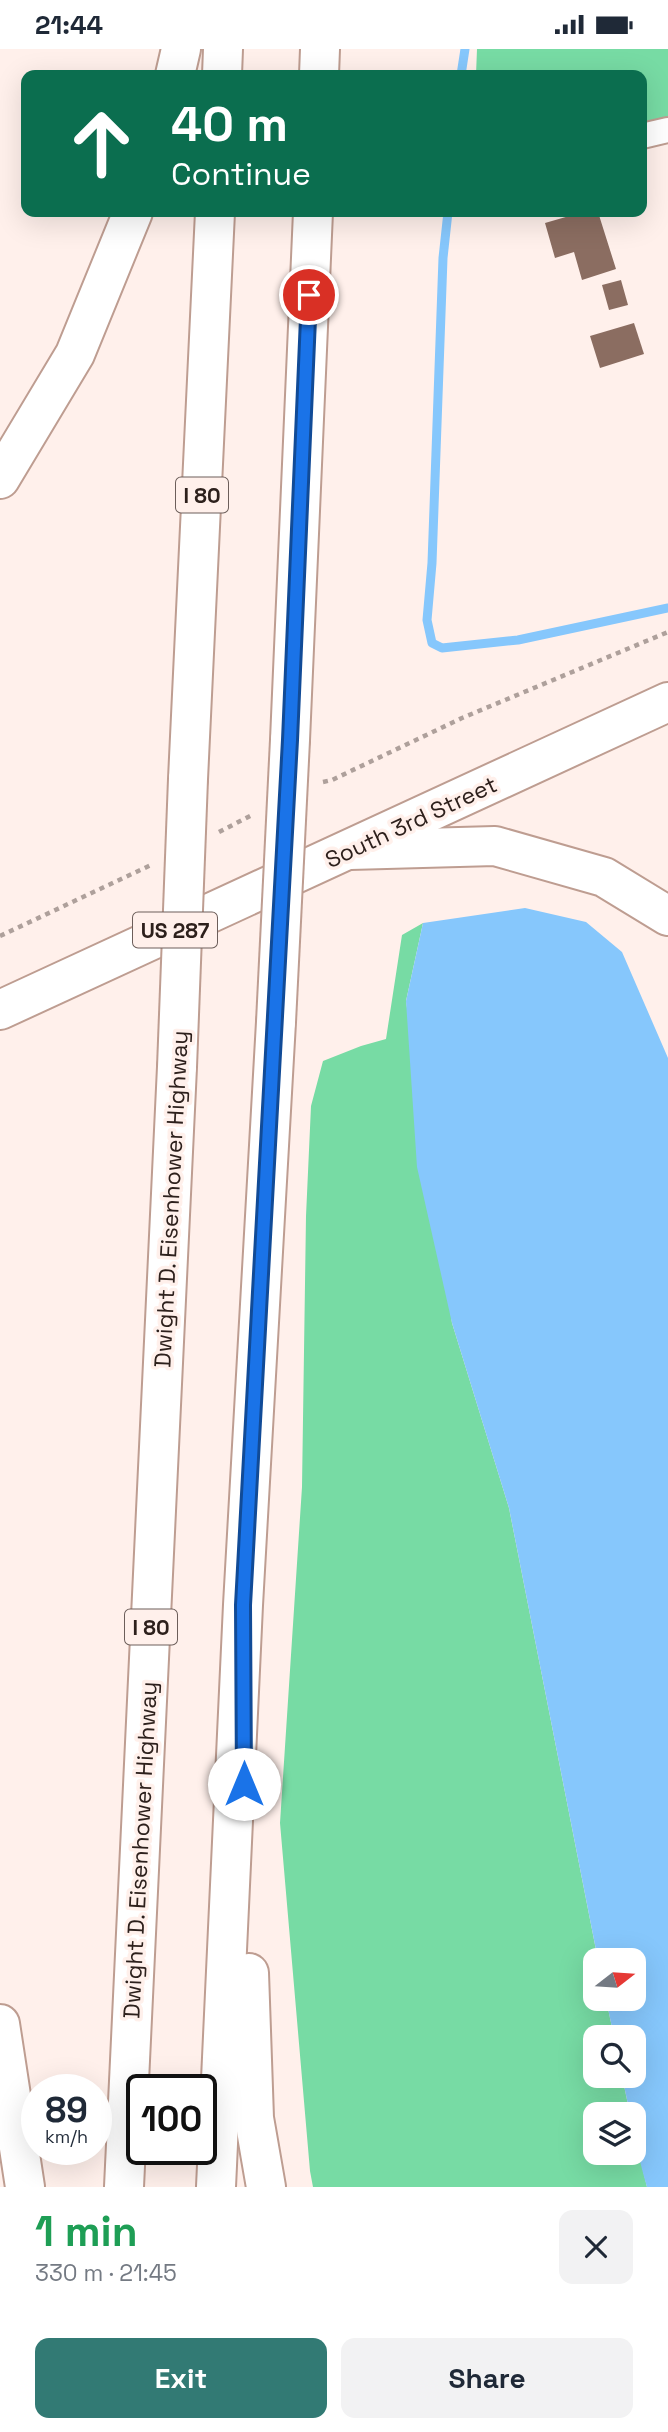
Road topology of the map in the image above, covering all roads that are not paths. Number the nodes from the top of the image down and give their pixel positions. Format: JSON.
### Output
{"nodes":[{"id":1,"x":181,"y":49,"type":"edge"},
{"id":2,"x":223,"y":49,"type":"edge"},
{"id":3,"x":320,"y":49,"type":"edge"},
{"id":4,"x":176,"y":70,"type":"edge"},
{"id":5,"x":222,"y":70,"type":"edge"},
{"id":6,"x":319,"y":70,"type":"edge"},
{"id":7,"x":668,"y":130,"type":"edge"},
{"id":8,"x":647,"y":134,"type":"edge"},
{"id":9,"x":131,"y":217,"type":"edge"},
{"id":10,"x":215,"y":217,"type":"edge"},
{"id":11,"x":313,"y":217,"type":"edge"},
{"id":12,"x":0,"y":479,"type":"edge"},
{"id":13,"x":668,"y":702,"type":"edge"},
{"id":14,"x":350,"y":850,"type":"junction"},
{"id":15,"x":668,"y":916,"type":"edge"},
{"id":16,"x":0,"y":1010,"type":"edge"},
{"id":17,"x":243,"y":1605,"type":"junction"},
{"id":18,"x":0,"y":2024,"type":"edge"},
{"id":19,"x":25,"y":2187,"type":"edge"},
{"id":20,"x":124,"y":2187,"type":"edge"},
{"id":21,"x":216,"y":2187,"type":"edge"},
{"id":22,"x":266,"y":2187,"type":"edge"}],
"edges":[{"from":1,"to":4,"type":"highway"},
{"from":2,"to":5,"type":"highway"},
{"from":3,"to":6,"type":"highway"},
{"from":7,"to":8,"type":"street"},
{"from":9,"to":12,"type":"highway"},
{"from":10,"to":20,"type":"highway","name":"Dwight D. Eisenhower Highway","number":"I 80","bridge":true},
{"from":11,"to":17,"type":"highway","bridge":true},
{"from":13,"to":14,"type":"highway","name":"South 3rd Street","number":"US 287"},
{"from":14,"to":15,"type":"highway"},
{"from":14,"to":16,"type":"highway","name":"South 3rd Street","number":"US 287"},
{"from":17,"to":21,"type":"highway"},
{"from":17,"to":22,"type":"highway"},
{"from":18,"to":19,"type":"highway"}]}
